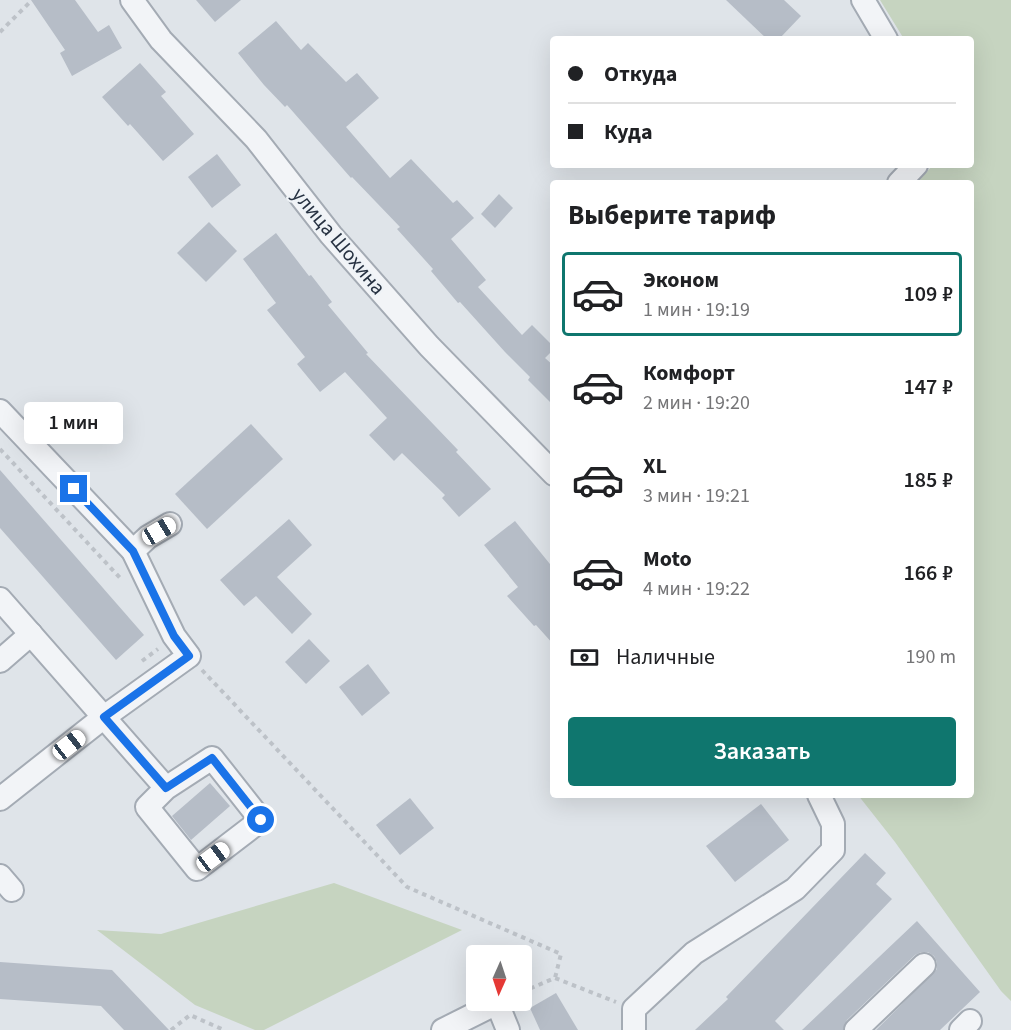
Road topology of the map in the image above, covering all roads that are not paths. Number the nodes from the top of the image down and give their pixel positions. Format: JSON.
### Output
{"nodes":[{"id":1,"x":132,"y":0,"type":"edge"},
{"id":2,"x":863,"y":0,"type":"edge"},
{"id":3,"x":884,"y":36,"type":"edge"},
{"id":4,"x":913,"y":168,"type":"edge"},
{"id":5,"x":902,"y":180,"type":"edge"},
{"id":6,"x":0,"y":411,"type":"edge"},
{"id":7,"x":550,"y":470,"type":"edge"},
{"id":8,"x":170,"y":524,"type":"dead end"},
{"id":9,"x":133,"y":551,"type":"junction"},
{"id":10,"x":0,"y":599,"type":"edge"},
{"id":11,"x":31,"y":634,"type":"junction"},
{"id":12,"x":0,"y":661,"type":"edge"},
{"id":13,"x":104,"y":717,"type":"junction"},
{"id":14,"x":166,"y":788,"type":"junction"},
{"id":15,"x":820,"y":798,"type":"edge"},
{"id":16,"x":0,"y":799,"type":"edge"},
{"id":17,"x":924,"y":965,"type":"dead end"},
{"id":18,"x":634,"y":1019,"type":"edge"},
{"id":19,"x":443,"y":1030,"type":"edge"},
{"id":20,"x":508,"y":1030,"type":"edge"},
{"id":21,"x":856,"y":1030,"type":"edge"}],
"edges":[{"from":1,"to":7,"type":"street","name":"улица Шохина"},
{"from":2,"to":3,"type":"street"},
{"from":4,"to":5,"type":"street"},
{"from":6,"to":9,"type":"street"},
{"from":8,"to":9,"type":"street"},
{"from":9,"to":13,"type":"street"},
{"from":10,"to":11,"type":"street"},
{"from":11,"to":12,"type":"street"},
{"from":11,"to":13,"type":"street"},
{"from":13,"to":14,"type":"street"},
{"from":13,"to":16,"type":"street"},
{"from":14,"to":14,"type":"street"},
{"from":15,"to":18,"type":"street"},
{"from":17,"to":21,"type":"street"},
{"from":19,"to":20,"type":"street"}]}
